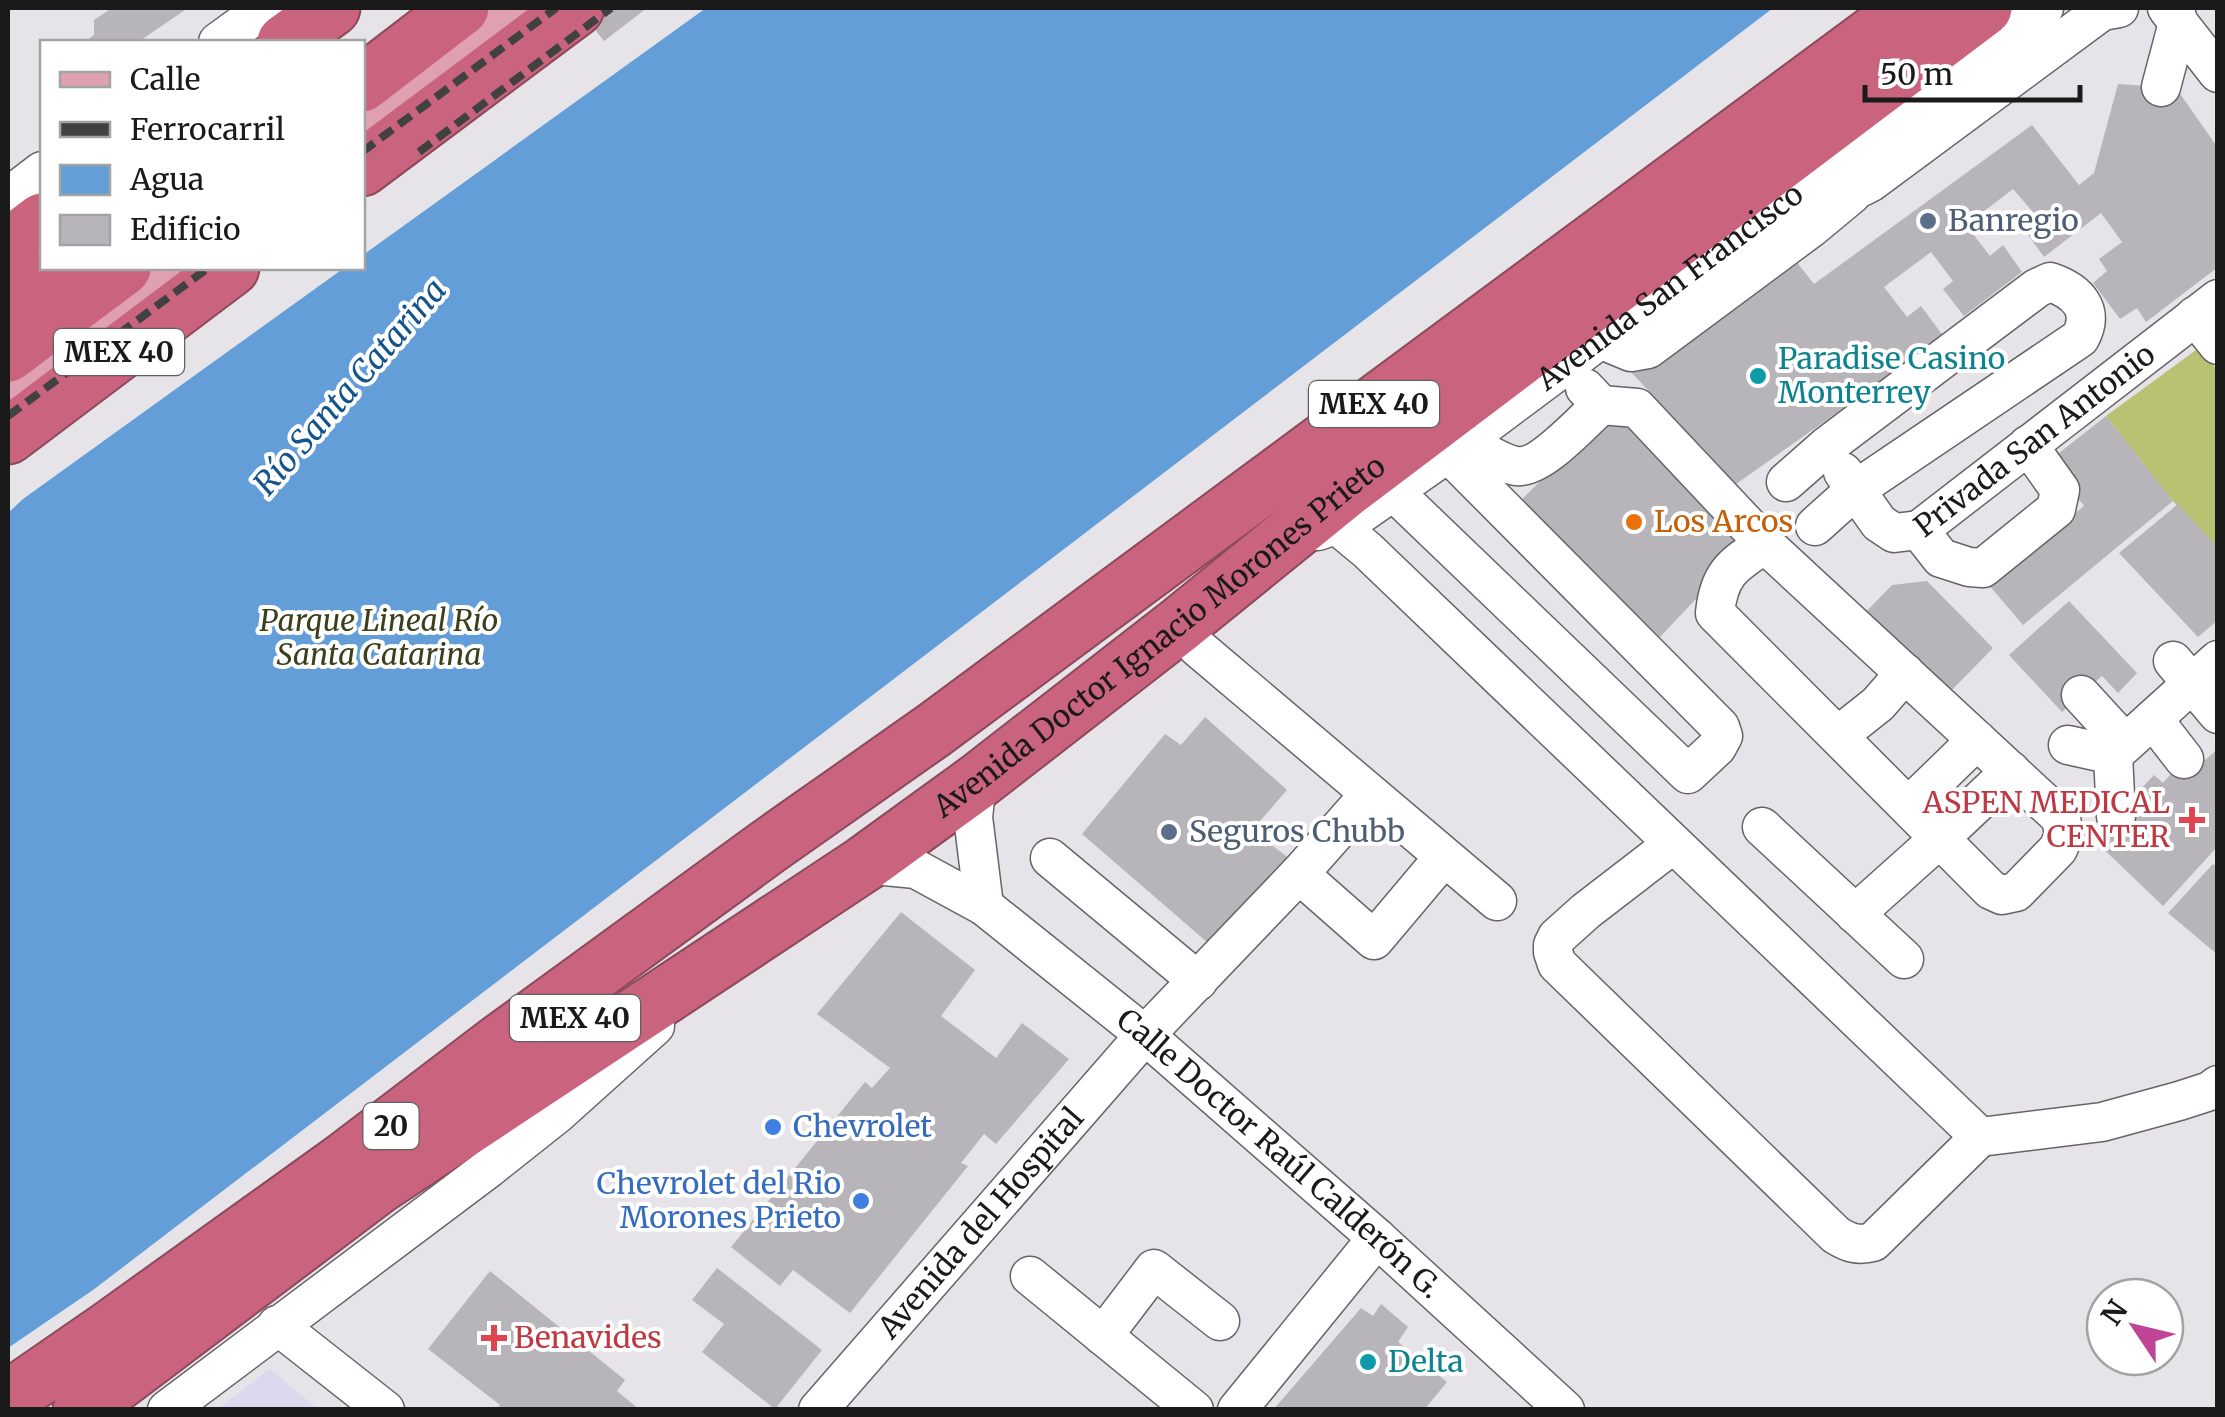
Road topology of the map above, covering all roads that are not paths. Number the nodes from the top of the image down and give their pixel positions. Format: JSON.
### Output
{"nodes":[{"id":1,"x":265,"y":8,"type":"edge"},
{"id":2,"x":332,"y":8,"type":"edge"},
{"id":3,"x":406,"y":8,"type":"edge"},
{"id":4,"x":461,"y":8,"type":"edge"},
{"id":5,"x":514,"y":8,"type":"edge"},
{"id":6,"x":576,"y":8,"type":"edge"},
{"id":7,"x":1909,"y":8,"type":"edge"},
{"id":8,"x":1984,"y":8,"type":"edge"},
{"id":9,"x":2044,"y":8,"type":"edge"},
{"id":10,"x":2119,"y":8,"type":"edge"},
{"id":11,"x":2128,"y":8,"type":"edge"},
{"id":12,"x":2174,"y":13,"type":"edge"},
{"id":13,"x":221,"y":40,"type":"edge"},
{"id":14,"x":288,"y":40,"type":"edge"},
{"id":15,"x":363,"y":40,"type":"edge"},
{"id":16,"x":2217,"y":72,"type":"edge"},
{"id":17,"x":365,"y":82,"type":"edge"},
{"id":18,"x":2161,"y":87,"type":"dead end"},
{"id":19,"x":365,"y":122,"type":"edge"},
{"id":20,"x":365,"y":166,"type":"edge"},
{"id":21,"x":40,"y":172,"type":"edge"},
{"id":22,"x":1808,"y":184,"type":"junction"},
{"id":23,"x":1852,"y":194,"type":"junction"},
{"id":24,"x":8,"y":196,"type":"edge"},
{"id":25,"x":40,"y":223,"type":"edge"},
{"id":26,"x":8,"y":248,"type":"edge"},
{"id":27,"x":54,"y":270,"type":"edge"},
{"id":28,"x":120,"y":270,"type":"edge"},
{"id":29,"x":164,"y":270,"type":"edge"},
{"id":30,"x":228,"y":270,"type":"edge"},
{"id":31,"x":8,"y":304,"type":"edge"},
{"id":32,"x":2210,"y":320,"type":"edge"},
{"id":33,"x":1600,"y":339,"type":"junction"},
{"id":34,"x":8,"y":354,"type":"edge"},
{"id":35,"x":1564,"y":366,"type":"junction"},
{"id":36,"x":8,"y":382,"type":"edge"},
{"id":37,"x":1601,"y":405,"type":"junction"},
{"id":38,"x":8,"y":436,"type":"edge"},
{"id":39,"x":1827,"y":446,"type":"junction"},
{"id":40,"x":2028,"y":446,"type":"junction"},
{"id":41,"x":1460,"y":456,"type":"junction"},
{"id":42,"x":1786,"y":482,"type":"dead end"},
{"id":43,"x":1856,"y":490,"type":"junction"},
{"id":44,"x":1360,"y":515,"type":"junction"},
{"id":45,"x":1427,"y":524,"type":"junction"},
{"id":46,"x":1815,"y":526,"type":"dead end"},
{"id":47,"x":1919,"y":530,"type":"junction"},
{"id":48,"x":1765,"y":544,"type":"junction"},
{"id":49,"x":1178,"y":626,"type":"junction"},
{"id":50,"x":2194,"y":668,"type":"edge"},
{"id":51,"x":1905,"y":673,"type":"junction"},
{"id":52,"x":2218,"y":714,"type":"edge"},
{"id":53,"x":2130,"y":734,"type":"junction"},
{"id":54,"x":1839,"y":735,"type":"junction"},
{"id":55,"x":1977,"y":740,"type":"junction"},
{"id":56,"x":2068,"y":745,"type":"dead end"},
{"id":57,"x":2010,"y":771,"type":"junction"},
{"id":58,"x":1688,"y":774,"type":"junction"},
{"id":59,"x":978,"y":782,"type":"junction"},
{"id":60,"x":1370,"y":796,"type":"junction"},
{"id":61,"x":1909,"y":806,"type":"junction"},
{"id":62,"x":2116,"y":816,"type":"dead end"},
{"id":63,"x":1646,"y":817,"type":"junction"},
{"id":64,"x":1762,"y":827,"type":"dead end"},
{"id":65,"x":1940,"y":838,"type":"junction"},
{"id":66,"x":1674,"y":844,"type":"junction"},
{"id":67,"x":769,"y":846,"type":"junction"},
{"id":68,"x":1444,"y":857,"type":"junction"},
{"id":69,"x":1050,"y":858,"type":"dead end"},
{"id":70,"x":864,"y":864,"type":"junction"},
{"id":71,"x":1298,"y":874,"type":"junction"},
{"id":72,"x":1496,"y":901,"type":"dead end"},
{"id":73,"x":984,"y":906,"type":"junction"},
{"id":74,"x":1855,"y":914,"type":"junction"},
{"id":75,"x":760,"y":931,"type":"junction"},
{"id":76,"x":1904,"y":960,"type":"dead end"},
{"id":77,"x":1198,"y":980,"type":"junction"},
{"id":78,"x":1144,"y":1036,"type":"junction"},
{"id":79,"x":2218,"y":1084,"type":"edge"},
{"id":80,"x":1980,"y":1137,"type":"junction"},
{"id":81,"x":378,"y":1186,"type":"junction"},
{"id":82,"x":1377,"y":1238,"type":"junction"},
{"id":83,"x":1030,"y":1276,"type":"dead end"},
{"id":84,"x":1220,"y":1321,"type":"dead end"},
{"id":85,"x":278,"y":1325,"type":"junction"},
{"id":86,"x":1104,"y":1336,"type":"junction"},
{"id":87,"x":8,"y":1398,"type":"edge"},
{"id":88,"x":188,"y":1405,"type":"edge"},
{"id":89,"x":81,"y":1410,"type":"edge"},
{"id":90,"x":384,"y":1410,"type":"edge"},
{"id":91,"x":818,"y":1410,"type":"edge"},
{"id":92,"x":1194,"y":1410,"type":"edge"},
{"id":93,"x":1237,"y":1410,"type":"edge"},
{"id":94,"x":1565,"y":1410,"type":"edge"}],
"edges":[{"from":1,"to":13,"type":"street"},
{"from":2,"to":14,"type":"highway"},
{"from":3,"to":15,"type":"highway"},
{"from":4,"to":17,"type":"highway"},
{"from":5,"to":19,"type":"main road"},
{"from":6,"to":20,"type":"highway"},
{"from":7,"to":67,"type":"highway","name":"Avenida Doctor Ignacio Morones Prieto","number":"MEX 40"},
{"from":8,"to":44,"type":"highway","name":"Avenida Doctor Ignacio Morones Prieto","number":"MEX 40"},
{"from":9,"to":22,"type":"street","name":"Avenida San Francisco"},
{"from":10,"to":23,"type":"street"},
{"from":11,"to":12,"type":"street"},
{"from":12,"to":16,"type":"street"},
{"from":12,"to":18,"type":"street"},
{"from":21,"to":24,"type":"street"},
{"from":22,"to":23,"type":"street"},
{"from":22,"to":33,"type":"street","name":"Avenida San Francisco"},
{"from":23,"to":33,"type":"street"},
{"from":25,"to":26,"type":"highway"},
{"from":27,"to":31,"type":"highway"},
{"from":28,"to":34,"type":"highway"},
{"from":29,"to":36,"type":"main road"},
{"from":30,"to":38,"type":"highway","number":"MEX 40"},
{"from":32,"to":40,"type":"street","name":"Privada San Antonio"},
{"from":33,"to":35,"type":"street","name":"Avenida San Francisco"},
{"from":35,"to":37,"type":"street"},
{"from":35,"to":41,"type":"street","name":"Avenida San Francisco"},
{"from":37,"to":41,"type":"street"},
{"from":37,"to":48,"type":"street"},
{"from":39,"to":42,"type":"street"},
{"from":39,"to":43,"type":"street"},
{"from":39,"to":43,"type":"street"},
{"from":40,"to":47,"type":"street","name":"Privada San Antonio"},
{"from":40,"to":47,"type":"street"},
{"from":41,"to":44,"type":"street","name":"Avenida San Francisco"},
{"from":41,"to":45,"type":"street"},
{"from":41,"to":58,"type":"street"},
{"from":43,"to":46,"type":"street"},
{"from":43,"to":47,"type":"street","name":"Privada San Antonio"},
{"from":44,"to":45,"type":"street"},
{"from":44,"to":49,"type":"highway","name":"Avenida Doctor Ignacio Morones Prieto","number":"MEX 40"},
{"from":44,"to":63,"type":"street"},
{"from":45,"to":58,"type":"street"},
{"from":48,"to":51,"type":"street"},
{"from":48,"to":54,"type":"street"},
{"from":49,"to":59,"type":"highway","name":"Avenida Doctor Ignacio Morones Prieto","number":"MEX 40"},
{"from":49,"to":60,"type":"street"},
{"from":50,"to":52,"type":"street"},
{"from":50,"to":53,"type":"street"},
{"from":51,"to":54,"type":"street"},
{"from":51,"to":55,"type":"street"},
{"from":53,"to":56,"type":"street"},
{"from":53,"to":62,"type":"street"},
{"from":54,"to":61,"type":"street"},
{"from":55,"to":57,"type":"street"},
{"from":55,"to":61,"type":"street"},
{"from":57,"to":65,"type":"street"},
{"from":57,"to":65,"type":"street"},
{"from":58,"to":63,"type":"street"},
{"from":59,"to":70,"type":"highway","name":"Avenida Doctor Ignacio Morones Prieto","number":"MEX 40"},
{"from":59,"to":73,"type":"street"},
{"from":60,"to":68,"type":"street"},
{"from":60,"to":71,"type":"street","name":"Avenida del Hospital"},
{"from":61,"to":65,"type":"street"},
{"from":63,"to":66,"type":"street"},
{"from":64,"to":74,"type":"street"},
{"from":65,"to":74,"type":"street"},
{"from":66,"to":80,"type":"street"},
{"from":66,"to":80,"type":"street"},
{"from":67,"to":81,"type":"highway","name":"Avenida Doctor Ignacio Morones Prieto","number":"MEX 40"},
{"from":67,"to":87,"type":"highway","name":"Avenida Doctor Ignacio Morones Prieto","number":"20"},
{"from":68,"to":71,"type":"street"},
{"from":68,"to":72,"type":"street"},
{"from":69,"to":77,"type":"street"},
{"from":70,"to":73,"type":"street","name":"Calle Doctor Raúl Calderón G."},
{"from":70,"to":75,"type":"highway","name":"Avenida Doctor Ignacio Morones Prieto","number":"MEX 40"},
{"from":71,"to":77,"type":"street","name":"Avenida del Hospital"},
{"from":73,"to":78,"type":"street","name":"Calle Doctor Raúl Calderón G."},
{"from":74,"to":76,"type":"street"},
{"from":75,"to":81,"type":"highway","name":"Avenida Doctor Ignacio Morones Prieto"},
{"from":75,"to":85,"type":"street"},
{"from":77,"to":78,"type":"street","name":"Avenida del Hospital"},
{"from":78,"to":82,"type":"street","name":"Calle Doctor Raúl Calderón G."},
{"from":78,"to":91,"type":"street","name":"Avenida del Hospital"},
{"from":79,"to":80,"type":"street"},
{"from":81,"to":89,"type":"highway","number":"MEX 40"},
{"from":82,"to":93,"type":"street"},
{"from":82,"to":94,"type":"street","name":"Calle Doctor Raúl Calderón G."},
{"from":83,"to":86,"type":"street"},
{"from":84,"to":86,"type":"street"},
{"from":85,"to":88,"type":"street"},
{"from":85,"to":90,"type":"street"},
{"from":86,"to":92,"type":"street"}]}
